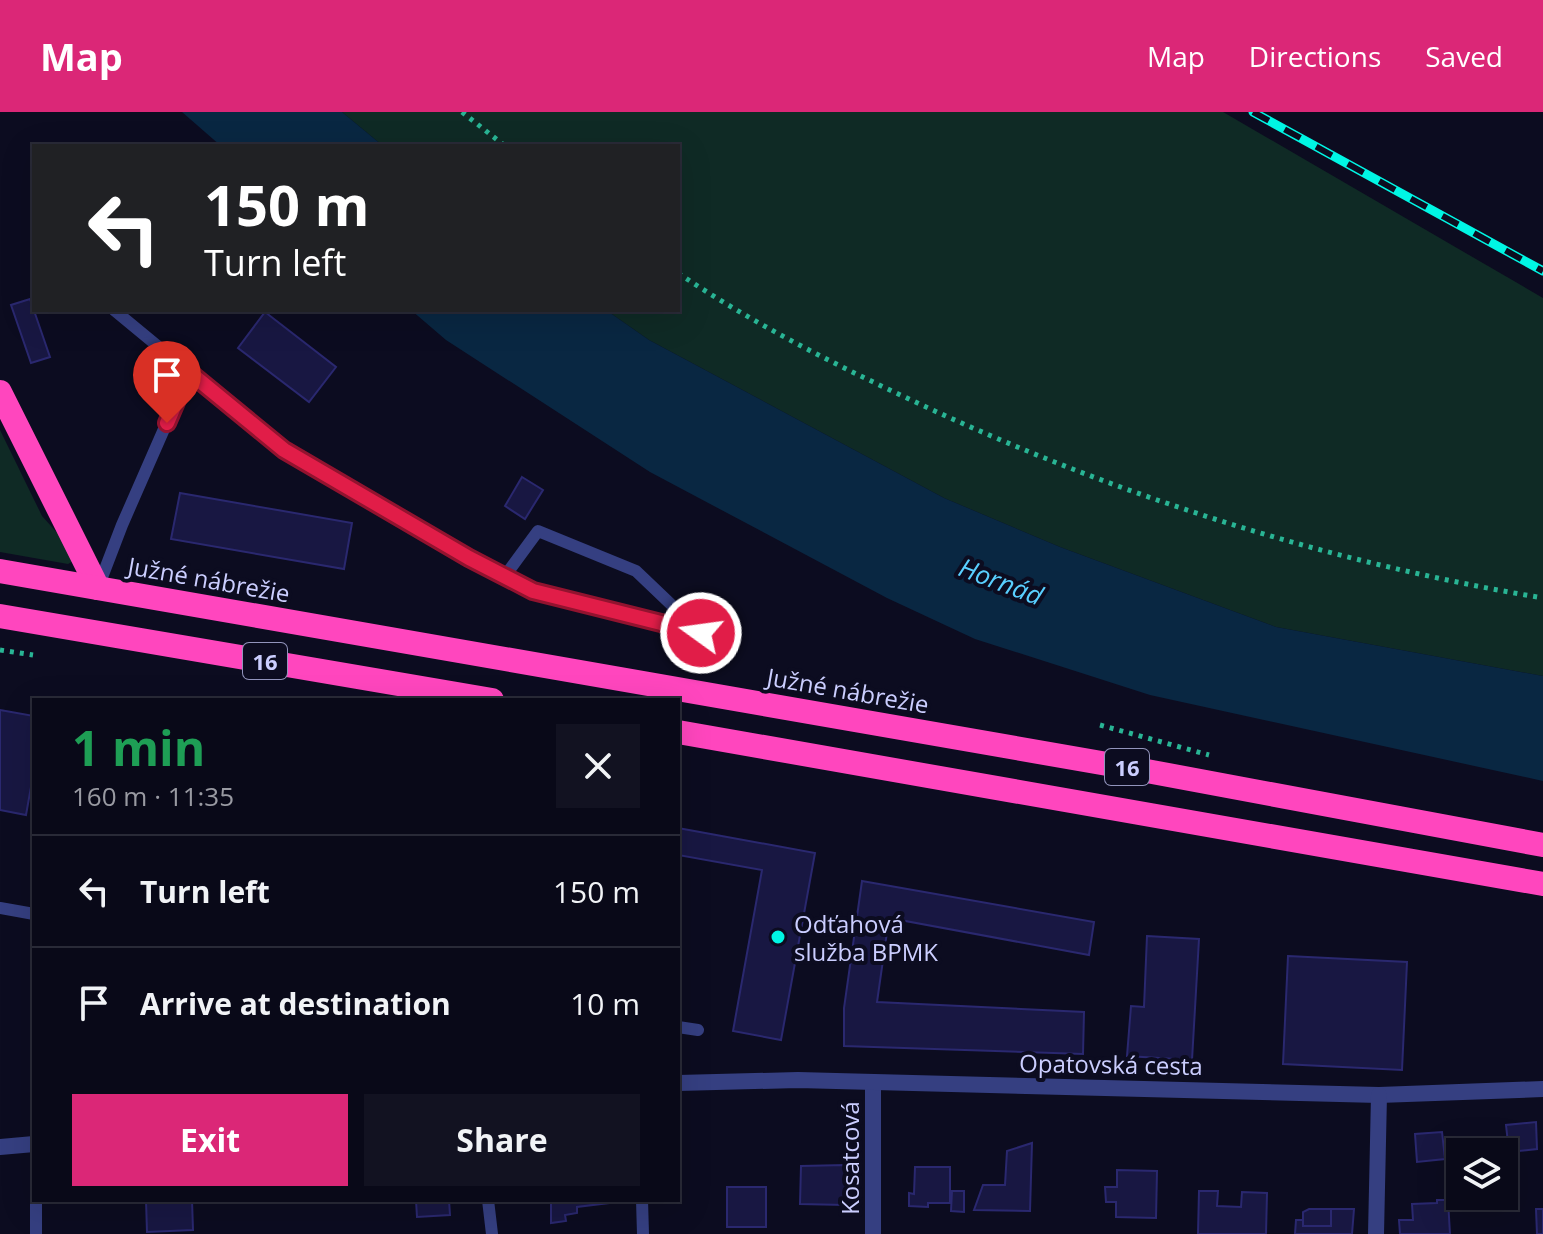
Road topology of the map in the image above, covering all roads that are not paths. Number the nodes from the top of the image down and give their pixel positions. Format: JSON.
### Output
{"nodes":[{"id":1,"x":116,"y":312,"type":"edge"},
{"id":2,"x":189,"y":372,"type":"junction"},
{"id":3,"x":0,"y":392,"type":"edge"},
{"id":4,"x":0,"y":571,"type":"edge"},
{"id":5,"x":505,"y":576,"type":"junction"},
{"id":6,"x":98,"y":588,"type":"junction"},
{"id":7,"x":0,"y":616,"type":"edge"},
{"id":8,"x":480,"y":698,"type":"edge"},
{"id":9,"x":680,"y":732,"type":"edge"},
{"id":10,"x":1543,"y":845,"type":"edge"},
{"id":11,"x":1543,"y":884,"type":"edge"},
{"id":12,"x":0,"y":908,"type":"edge"},
{"id":13,"x":32,"y":914,"type":"edge"},
{"id":14,"x":680,"y":1027,"type":"edge"},
{"id":15,"x":698,"y":1030,"type":"dead end"},
{"id":16,"x":873,"y":1082,"type":"junction"},
{"id":17,"x":680,"y":1083,"type":"edge"},
{"id":18,"x":1543,"y":1089,"type":"edge"},
{"id":19,"x":1379,"y":1095,"type":"junction"},
{"id":20,"x":32,"y":1144,"type":"edge"},
{"id":21,"x":0,"y":1147,"type":"edge"},
{"id":22,"x":36,"y":1202,"type":"edge"},
{"id":23,"x":488,"y":1202,"type":"edge"},
{"id":24,"x":642,"y":1202,"type":"edge"},
{"id":25,"x":36,"y":1234,"type":"edge"},
{"id":26,"x":492,"y":1234,"type":"edge"},
{"id":27,"x":643,"y":1234,"type":"edge"},
{"id":28,"x":873,"y":1234,"type":"edge"},
{"id":29,"x":1376,"y":1234,"type":"edge"}],
"edges":[{"from":1,"to":2,"type":"lane"},
{"from":2,"to":5,"type":"lane"},
{"from":2,"to":6,"type":"lane"},
{"from":3,"to":6,"type":"highway"},
{"from":4,"to":6,"type":"highway","name":"Južné nábrežie","number":"16"},
{"from":5,"to":5,"type":"lane"},
{"from":6,"to":10,"type":"highway","name":"Južné nábrežie","number":"16"},
{"from":7,"to":8,"type":"highway","number":"16"},
{"from":9,"to":11,"type":"highway","number":"16"},
{"from":12,"to":13,"type":"lane"},
{"from":14,"to":15,"type":"lane"},
{"from":16,"to":17,"type":"street","name":"Opatovská cesta"},
{"from":16,"to":19,"type":"street","name":"Opatovská cesta"},
{"from":16,"to":28,"type":"street","name":"Kosatcová"},
{"from":18,"to":19,"type":"street","name":"Opatovská cesta"},
{"from":19,"to":29,"type":"street"},
{"from":20,"to":21,"type":"street"},
{"from":22,"to":25,"type":"lane"},
{"from":23,"to":26,"type":"lane"},
{"from":24,"to":27,"type":"lane"}]}
